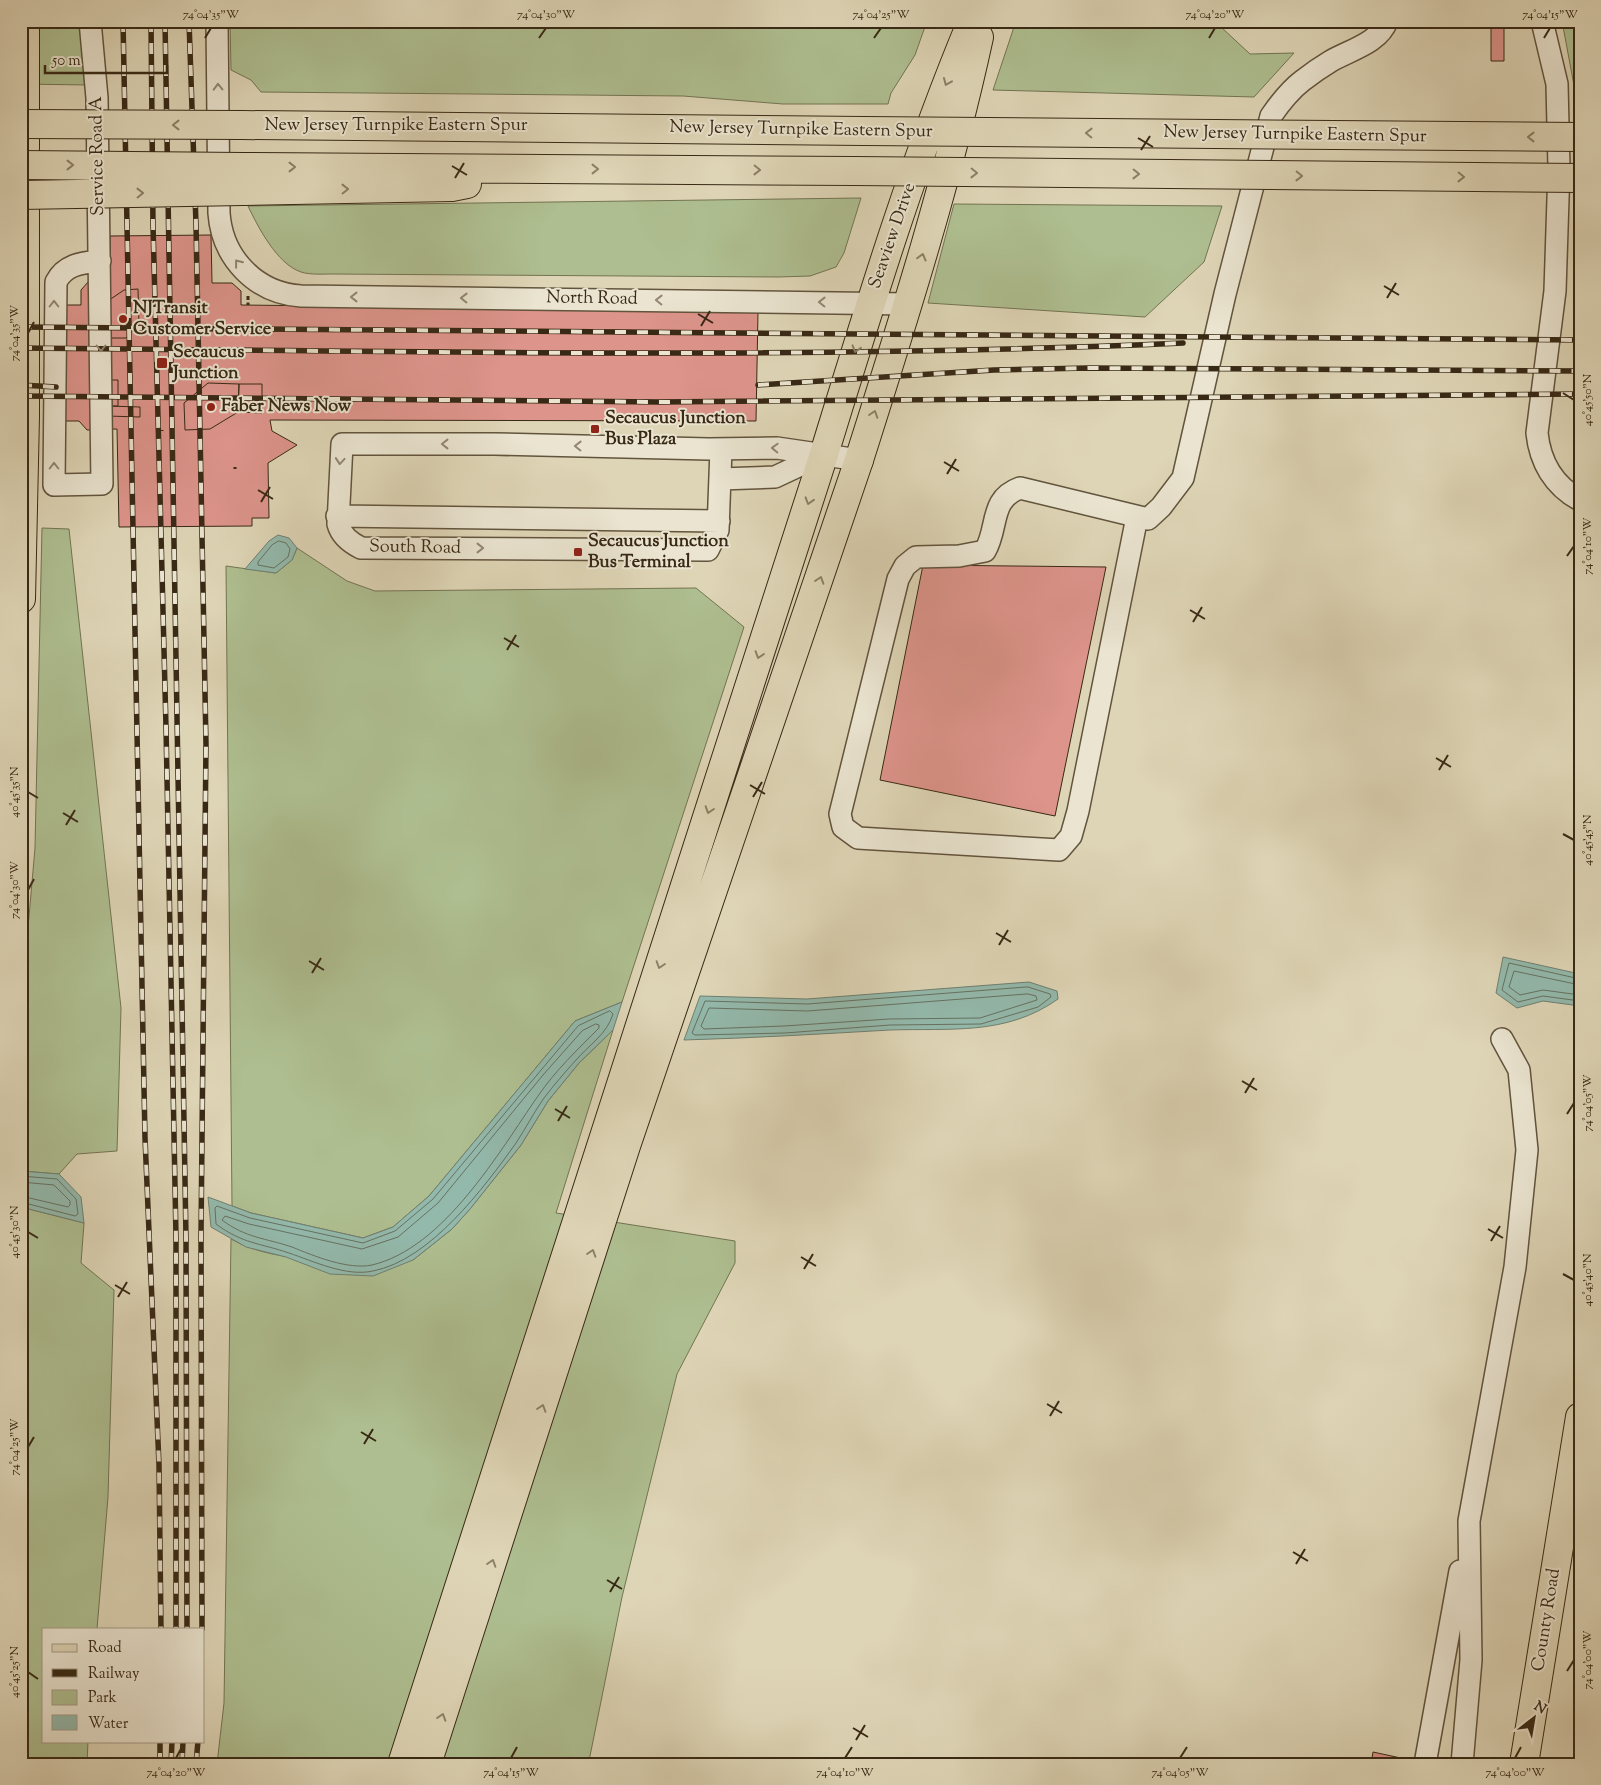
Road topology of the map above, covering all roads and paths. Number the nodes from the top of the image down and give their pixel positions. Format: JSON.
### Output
{"nodes":[{"id":1,"x":24,"y":21,"type":"edge"},
{"id":2,"x":90,"y":21,"type":"edge"},
{"id":3,"x":217,"y":21,"type":"edge"},
{"id":4,"x":972,"y":21,"type":"edge"},
{"id":5,"x":983,"y":21,"type":"edge"},
{"id":6,"x":1387,"y":21,"type":"edge"},
{"id":7,"x":1542,"y":21,"type":"edge"},
{"id":8,"x":21,"y":117,"type":"edge"},
{"id":9,"x":21,"y":124,"type":"edge"},
{"id":10,"x":65,"y":124,"type":"junction"},
{"id":11,"x":1580,"y":137,"type":"edge"},
{"id":12,"x":21,"y":165,"type":"edge"},
{"id":13,"x":1580,"y":178,"type":"edge"},
{"id":14,"x":244,"y":179,"type":"junction"},
{"id":15,"x":21,"y":195,"type":"edge"},
{"id":16,"x":100,"y":261,"type":"junction"},
{"id":17,"x":871,"y":302,"type":"junction"},
{"id":18,"x":909,"y":304,"type":"junction"},
{"id":19,"x":721,"y":449,"type":"junction"},
{"id":20,"x":824,"y":454,"type":"junction"},
{"id":21,"x":859,"y":460,"type":"junction"},
{"id":22,"x":720,"y":479,"type":"junction"},
{"id":23,"x":1580,"y":500,"type":"edge"},
{"id":24,"x":337,"y":516,"type":"junction"},
{"id":25,"x":1137,"y":517,"type":"junction"},
{"id":26,"x":719,"y":521,"type":"junction"},
{"id":27,"x":21,"y":599,"type":"edge"},
{"id":28,"x":1502,"y":1039,"type":"dead end"},
{"id":29,"x":1580,"y":1417,"type":"edge"},
{"id":30,"x":1470,"y":1521,"type":"junction"},
{"id":31,"x":402,"y":1764,"type":"edge"},
{"id":32,"x":427,"y":1764,"type":"edge"},
{"id":33,"x":1425,"y":1764,"type":"edge"},
{"id":34,"x":1462,"y":1764,"type":"edge"},
{"id":35,"x":1524,"y":1764,"type":"edge"}],
"edges":[{"from":1,"to":27,"type":"main road"},
{"from":2,"to":16,"type":"lane","name":"Service Road A"},
{"from":17,"to":3,"type":"lane","name":"North Road","one_way":true},
{"from":4,"to":17,"type":"main road","name":"Seaview Drive","one_way":true},
{"from":18,"to":5,"type":"main road","name":"Seaview Drive","one_way":true},
{"from":6,"to":25,"type":"lane"},
{"from":7,"to":23,"type":"lane"},
{"from":8,"to":10,"type":"main road","bridge":true},
{"from":9,"to":10,"type":"main road","name":"New Jersey Turnpike Eastern Spur","bridge":true},
{"from":11,"to":10,"type":"main road","name":"New Jersey Turnpike Eastern Spur","one_way":true,"bridge":true},
{"from":12,"to":14,"type":"main road","one_way":true,"bridge":true},
{"from":14,"to":13,"type":"main road","one_way":true,"bridge":true},
{"from":15,"to":14,"type":"main road","one_way":true,"bridge":true},
{"from":16,"to":16,"type":"lane","name":"Service Road A","one_way":true},
{"from":17,"to":18,"type":"lane","name":"North Road"},
{"from":17,"to":20,"type":"main road","name":"Seaview Drive","one_way":true},
{"from":21,"to":18,"type":"main road","name":"Seaview Drive","one_way":true},
{"from":20,"to":19,"type":"lane","name":"South Road","one_way":true},
{"from":19,"to":22,"type":"lane","name":"South Road"},
{"from":19,"to":24,"type":"lane","name":"South Road","one_way":true},
{"from":20,"to":21,"type":"lane","name":"South Road"},
{"from":20,"to":22,"type":"lane"},
{"from":20,"to":31,"type":"main road","name":"Seaview Drive","one_way":true},
{"from":32,"to":21,"type":"main road","name":"Seaview Drive","one_way":true},
{"from":22,"to":26,"type":"lane","name":"South Road"},
{"from":24,"to":26,"type":"lane"},
{"from":24,"to":26,"type":"lane","name":"South Road","one_way":true},
{"from":25,"to":25,"type":"lane"},
{"from":28,"to":30,"type":"lane"},
{"from":29,"to":35,"type":"main road","name":"County Road"},
{"from":30,"to":33,"type":"lane"},
{"from":30,"to":34,"type":"lane"}]}
